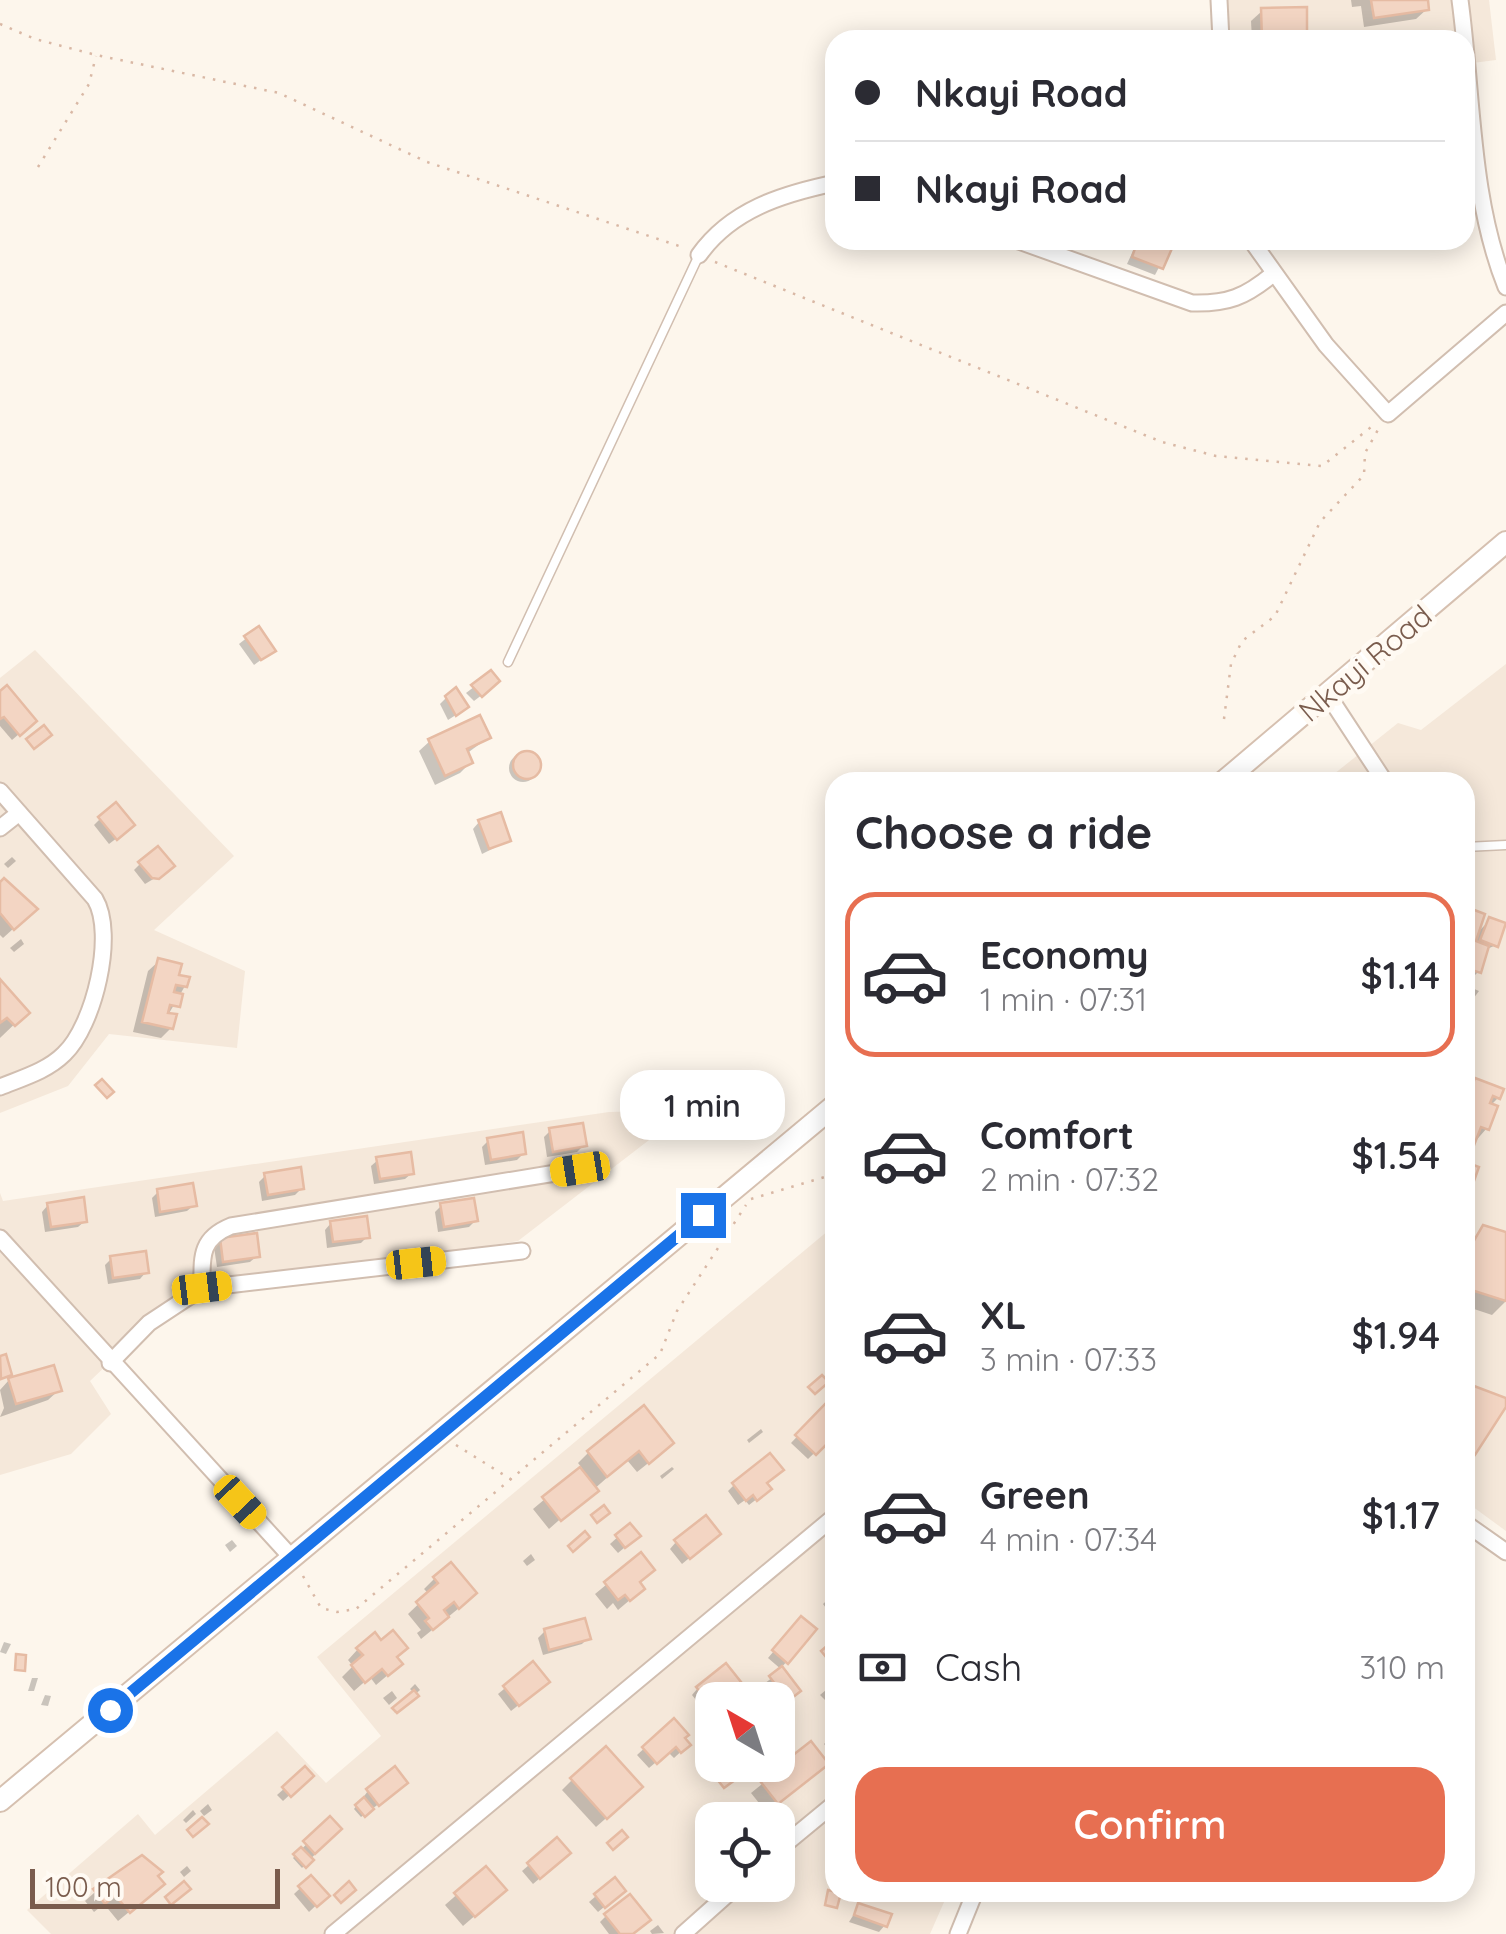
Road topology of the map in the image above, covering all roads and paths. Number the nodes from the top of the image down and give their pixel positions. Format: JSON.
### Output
{"nodes":[{"id":1,"x":1220,"y":0,"type":"edge"},
{"id":2,"x":1460,"y":0,"type":"edge"},
{"id":3,"x":1220,"y":30,"type":"edge"},
{"id":4,"x":1463,"y":30,"type":"edge"},
{"id":5,"x":96,"y":55,"type":"dead end"},
{"id":6,"x":1475,"y":145,"type":"edge"},
{"id":7,"x":38,"y":167,"type":"dead end"},
{"id":8,"x":825,"y":186,"type":"edge"},
{"id":9,"x":1044,"y":250,"type":"edge"},
{"id":10,"x":1256,"y":250,"type":"edge"},
{"id":11,"x":698,"y":255,"type":"joint"},
{"id":12,"x":1272,"y":274,"type":"junction"},
{"id":13,"x":1506,"y":287,"type":"edge"},
{"id":14,"x":1506,"y":313,"type":"edge"},
{"id":15,"x":1388,"y":414,"type":"junction"},
{"id":16,"x":1506,"y":542,"type":"edge"},
{"id":17,"x":508,"y":662,"type":"dead end"},
{"id":18,"x":1328,"y":695,"type":"junction"},
{"id":19,"x":1224,"y":719,"type":"dead end"},
{"id":20,"x":1234,"y":772,"type":"edge"},
{"id":21,"x":1378,"y":772,"type":"edge"},
{"id":22,"x":0,"y":791,"type":"edge"},
{"id":23,"x":19,"y":813,"type":"junction"},
{"id":24,"x":0,"y":828,"type":"edge"},
{"id":25,"x":1506,"y":845,"type":"edge"},
{"id":26,"x":1475,"y":846,"type":"edge"},
{"id":27,"x":0,"y":1087,"type":"edge"},
{"id":28,"x":825,"y":1115,"type":"edge"},
{"id":29,"x":580,"y":1169,"type":"dead end"},
{"id":30,"x":825,"y":1176,"type":"edge"},
{"id":31,"x":741,"y":1195,"type":"junction"},
{"id":32,"x":0,"y":1238,"type":"edge"},
{"id":33,"x":522,"y":1250,"type":"dead end"},
{"id":34,"x":202,"y":1288,"type":"junction"},
{"id":35,"x":110,"y":1364,"type":"junction"},
{"id":36,"x":438,"y":1433,"type":"junction"},
{"id":37,"x":512,"y":1480,"type":"junction"},
{"id":38,"x":825,"y":1524,"type":"edge"},
{"id":39,"x":1475,"y":1529,"type":"edge"},
{"id":40,"x":1504,"y":1546,"type":"edge"},
{"id":41,"x":292,"y":1558,"type":"junction"},
{"id":42,"x":0,"y":1802,"type":"edge"},
{"id":43,"x":825,"y":1811,"type":"edge"},
{"id":44,"x":795,"y":1836,"type":"edge"},
{"id":45,"x":719,"y":1902,"type":"edge"},
{"id":46,"x":971,"y":1902,"type":"edge"},
{"id":47,"x":333,"y":1934,"type":"edge"},
{"id":48,"x":683,"y":1934,"type":"edge"},
{"id":49,"x":958,"y":1934,"type":"edge"}],
"edges":[{"from":1,"to":3,"type":"street"},
{"from":2,"to":4,"type":"street"},
{"from":5,"to":7,"type":"path"},
{"from":6,"to":13,"type":"street"},
{"from":8,"to":11,"type":"street"},
{"from":9,"to":12,"type":"street"},
{"from":10,"to":12,"type":"street"},
{"from":11,"to":17,"type":"lane"},
{"from":12,"to":15,"type":"street"},
{"from":14,"to":15,"type":"street"},
{"from":15,"to":19,"type":"path"},
{"from":16,"to":18,"type":"main road","name":"Nkayi Road"},
{"from":18,"to":20,"type":"main road","name":"Nkayi Road"},
{"from":18,"to":21,"type":"street"},
{"from":22,"to":23,"type":"street"},
{"from":23,"to":24,"type":"street"},
{"from":23,"to":27,"type":"street"},
{"from":25,"to":26,"type":"lane"},
{"from":28,"to":31,"type":"main road"},
{"from":29,"to":34,"type":"street"},
{"from":30,"to":31,"type":"path"},
{"from":31,"to":36,"type":"main road"},
{"from":31,"to":37,"type":"path"},
{"from":32,"to":35,"type":"street"},
{"from":33,"to":34,"type":"street"},
{"from":34,"to":35,"type":"street"},
{"from":35,"to":41,"type":"street"},
{"from":36,"to":37,"type":"path"},
{"from":36,"to":41,"type":"main road"},
{"from":37,"to":41,"type":"path"},
{"from":38,"to":47,"type":"street"},
{"from":39,"to":40,"type":"street"},
{"from":41,"to":42,"type":"main road"},
{"from":43,"to":44,"type":"street"},
{"from":45,"to":48,"type":"street"},
{"from":46,"to":49,"type":"street"}]}
